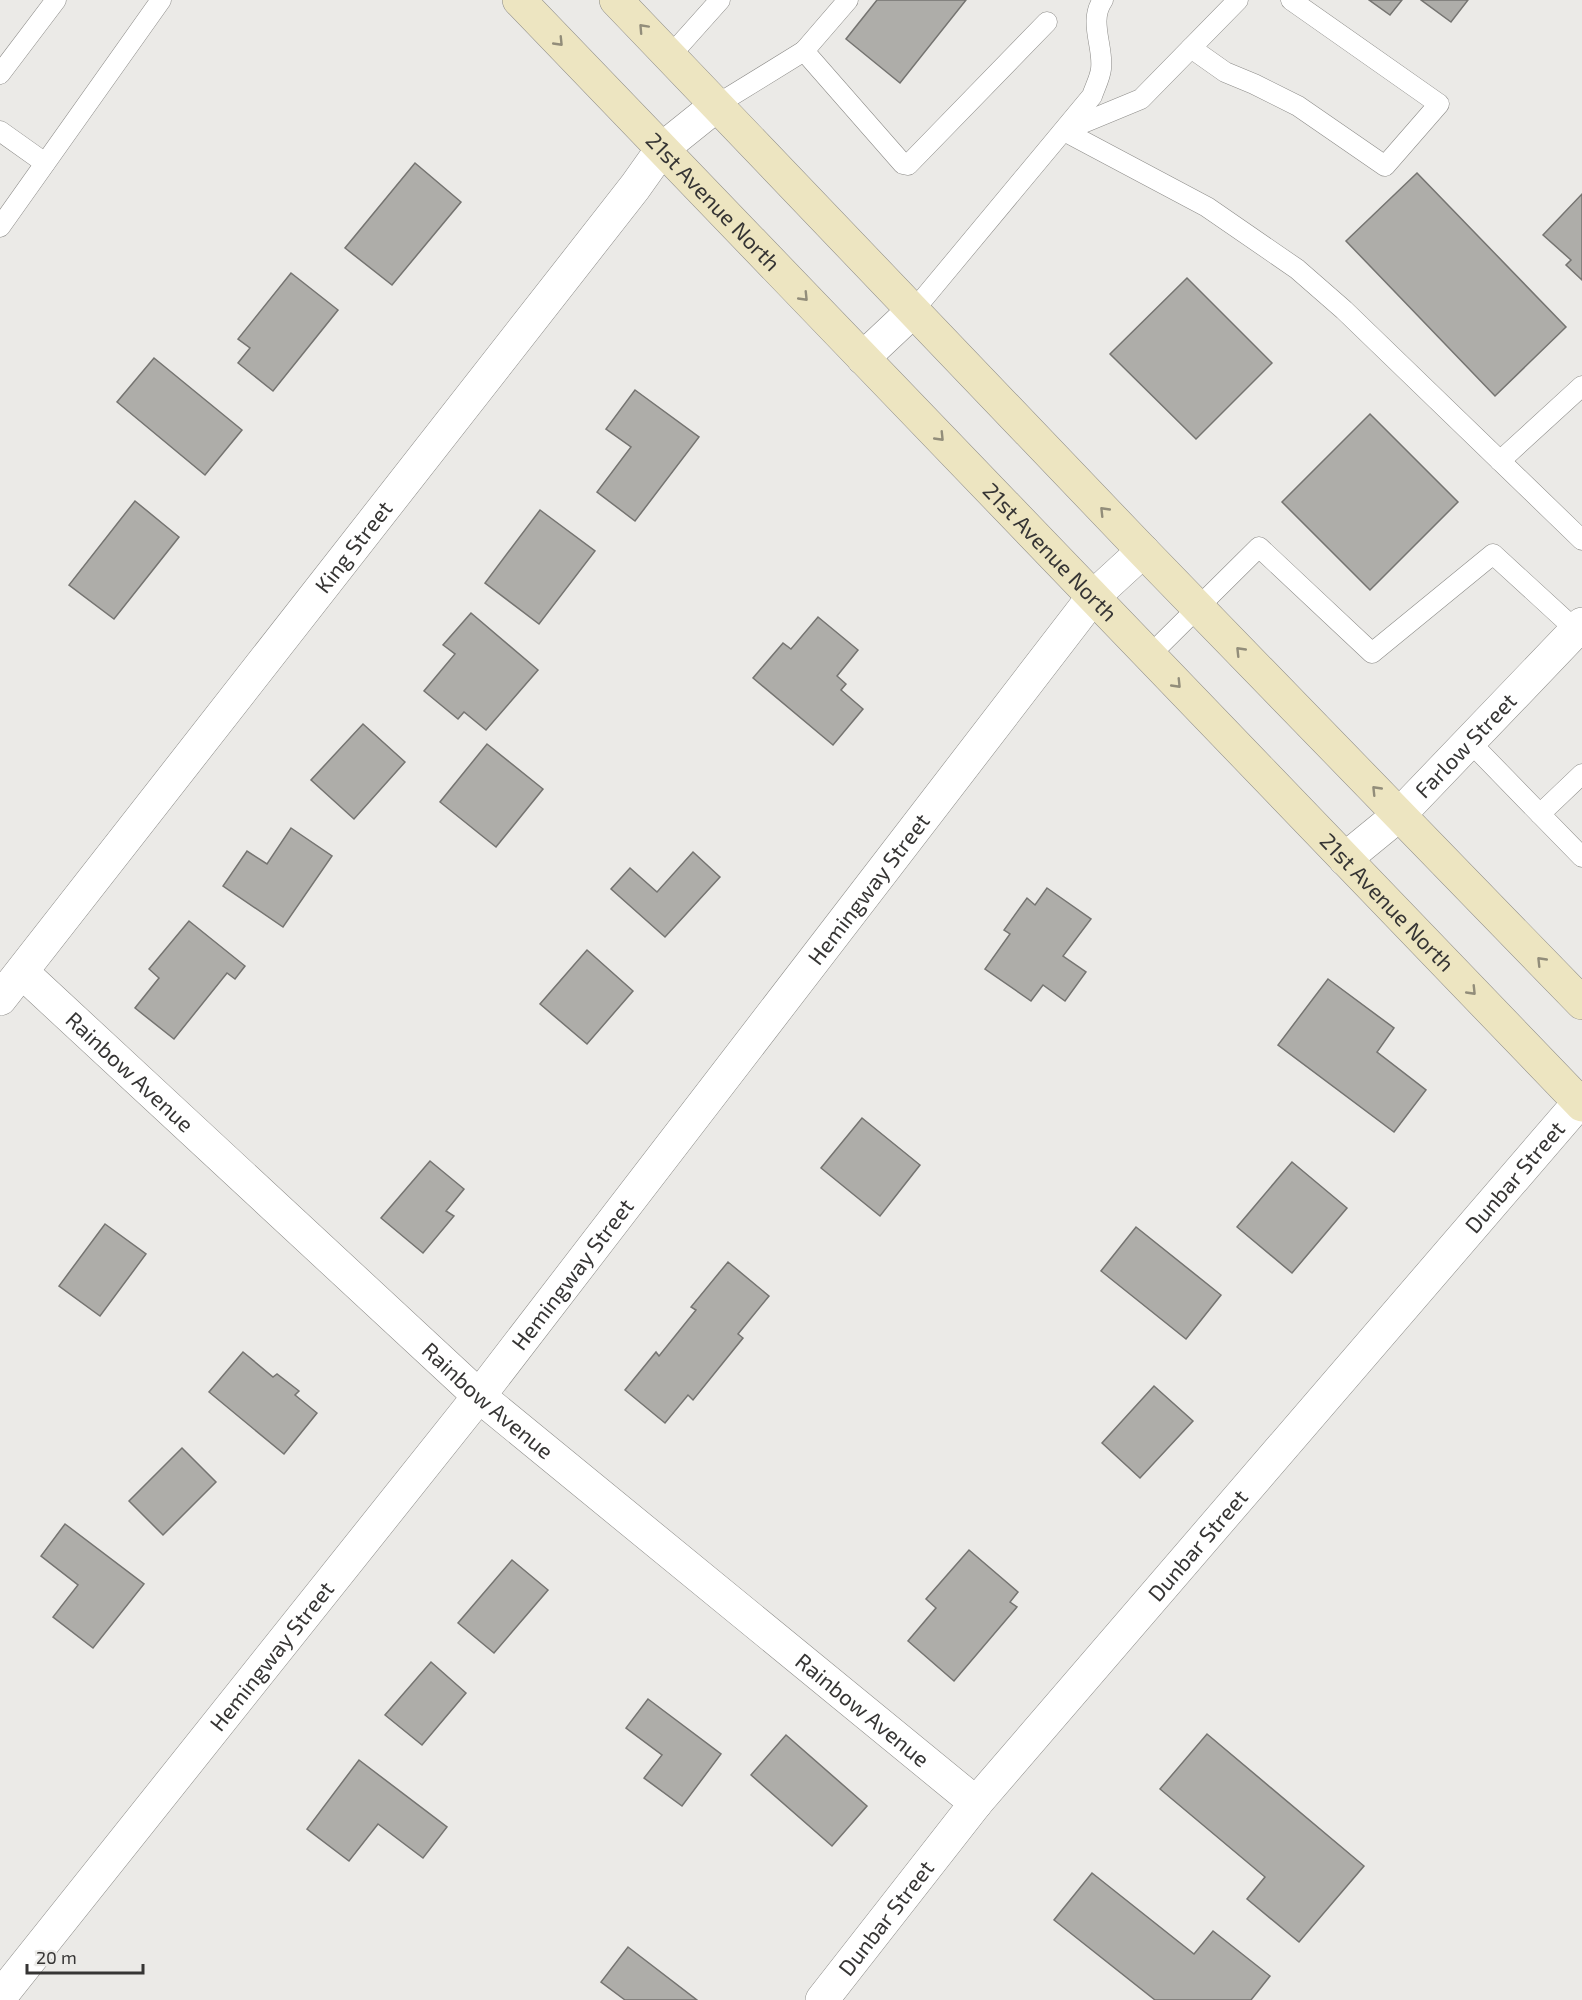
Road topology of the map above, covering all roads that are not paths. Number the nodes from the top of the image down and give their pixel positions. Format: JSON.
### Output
{"nodes":[{"id":1,"x":56,"y":0,"type":"edge"},
{"id":2,"x":161,"y":0,"type":"edge"},
{"id":3,"x":519,"y":0,"type":"edge"},
{"id":4,"x":616,"y":0,"type":"edge"},
{"id":5,"x":720,"y":0,"type":"edge"},
{"id":6,"x":848,"y":0,"type":"edge"},
{"id":7,"x":1103,"y":0,"type":"edge"},
{"id":8,"x":1238,"y":0,"type":"edge"},
{"id":9,"x":1291,"y":0,"type":"edge"},
{"id":10,"x":1047,"y":22,"type":"dead end"},
{"id":11,"x":1191,"y":48,"type":"junction"},
{"id":12,"x":804,"y":51,"type":"junction"},
{"id":13,"x":669,"y":56,"type":"junction"},
{"id":14,"x":0,"y":74,"type":"edge"},
{"id":15,"x":718,"y":104,"type":"junction"},
{"id":16,"x":0,"y":131,"type":"edge"},
{"id":17,"x":1064,"y":131,"type":"junction"},
{"id":18,"x":662,"y":149,"type":"junction"},
{"id":19,"x":45,"y":163,"type":"junction"},
{"id":20,"x":0,"y":227,"type":"edge"},
{"id":21,"x":914,"y":310,"type":"junction"},
{"id":22,"x":863,"y":358,"type":"junction"},
{"id":23,"x":1582,"y":386,"type":"edge"},
{"id":24,"x":1500,"y":461,"type":"junction"},
{"id":25,"x":1582,"y":540,"type":"edge"},
{"id":26,"x":1143,"y":551,"type":"junction"},
{"id":27,"x":1093,"y":597,"type":"junction"},
{"id":28,"x":1198,"y":608,"type":"junction"},
{"id":29,"x":1579,"y":627,"type":"edge"},
{"id":30,"x":1149,"y":656,"type":"junction"},
{"id":31,"x":1469,"y":741,"type":"junction"},
{"id":32,"x":1582,"y":774,"type":"edge"},
{"id":33,"x":1400,"y":814,"type":"junction"},
{"id":34,"x":1540,"y":814,"type":"junction"},
{"id":35,"x":1582,"y":857,"type":"edge"},
{"id":36,"x":1345,"y":859,"type":"junction"},
{"id":37,"x":22,"y":972,"type":"junction"},
{"id":38,"x":0,"y":999,"type":"edge"},
{"id":39,"x":1582,"y":1003,"type":"edge"},
{"id":40,"x":1581,"y":1102,"type":"edge"},
{"id":41,"x":479,"y":1396,"type":"junction"},
{"id":42,"x":976,"y":1803,"type":"junction"},
{"id":43,"x":0,"y":1997,"type":"edge"},
{"id":44,"x":822,"y":2000,"type":"edge"}],
"edges":[{"from":1,"to":14,"type":"lane"},
{"from":2,"to":19,"type":"lane"},
{"from":3,"to":18,"type":"main road","name":"21st Avenue North","one_way":true},
{"from":13,"to":4,"type":"main road","one_way":true},
{"from":5,"to":13,"type":"lane"},
{"from":6,"to":12,"type":"lane"},
{"from":7,"to":17,"type":"lane"},
{"from":8,"to":11,"type":"lane"},
{"from":9,"to":11,"type":"lane"},
{"from":10,"to":12,"type":"lane"},
{"from":11,"to":17,"type":"lane"},
{"from":12,"to":15,"type":"lane"},
{"from":13,"to":15,"type":"main road"},
{"from":15,"to":18,"type":"street","name":"King Street"},
{"from":15,"to":21,"type":"main road"},
{"from":16,"to":19,"type":"lane"},
{"from":17,"to":21,"type":"lane"},
{"from":17,"to":24,"type":"lane"},
{"from":18,"to":22,"type":"main road","name":"21st Avenue North","one_way":true},
{"from":18,"to":37,"type":"street","name":"King Street"},
{"from":19,"to":20,"type":"lane"},
{"from":21,"to":22,"type":"street"},
{"from":26,"to":21,"type":"main road","one_way":true},
{"from":22,"to":27,"type":"main road","name":"21st Avenue North","one_way":true},
{"from":23,"to":24,"type":"lane"},
{"from":24,"to":25,"type":"lane"},
{"from":26,"to":27,"type":"street","name":"Hemingway Street"},
{"from":26,"to":28,"type":"main road"},
{"from":27,"to":30,"type":"main road","name":"21st Avenue North"},
{"from":27,"to":41,"type":"street","name":"Hemingway Street"},
{"from":28,"to":29,"type":"lane"},
{"from":28,"to":30,"type":"lane"},
{"from":33,"to":28,"type":"main road","one_way":true},
{"from":29,"to":31,"type":"street","name":"Farlow Street"},
{"from":30,"to":36,"type":"main road","name":"21st Avenue North","one_way":true},
{"from":31,"to":33,"type":"street","name":"Farlow Street"},
{"from":31,"to":34,"type":"lane"},
{"from":32,"to":34,"type":"lane"},
{"from":33,"to":36,"type":"street","name":"Farlow Street"},
{"from":39,"to":33,"type":"main road","one_way":true},
{"from":34,"to":35,"type":"lane"},
{"from":36,"to":40,"type":"main road","name":"21st Avenue North","one_way":true},
{"from":37,"to":38,"type":"street","name":"King Street"},
{"from":37,"to":41,"type":"street","name":"Rainbow Avenue"},
{"from":40,"to":42,"type":"street","name":"Dunbar Street"},
{"from":41,"to":42,"type":"street","name":"Rainbow Avenue"},
{"from":41,"to":43,"type":"street","name":"Hemingway Street"},
{"from":42,"to":44,"type":"street","name":"Dunbar Street"}]}
